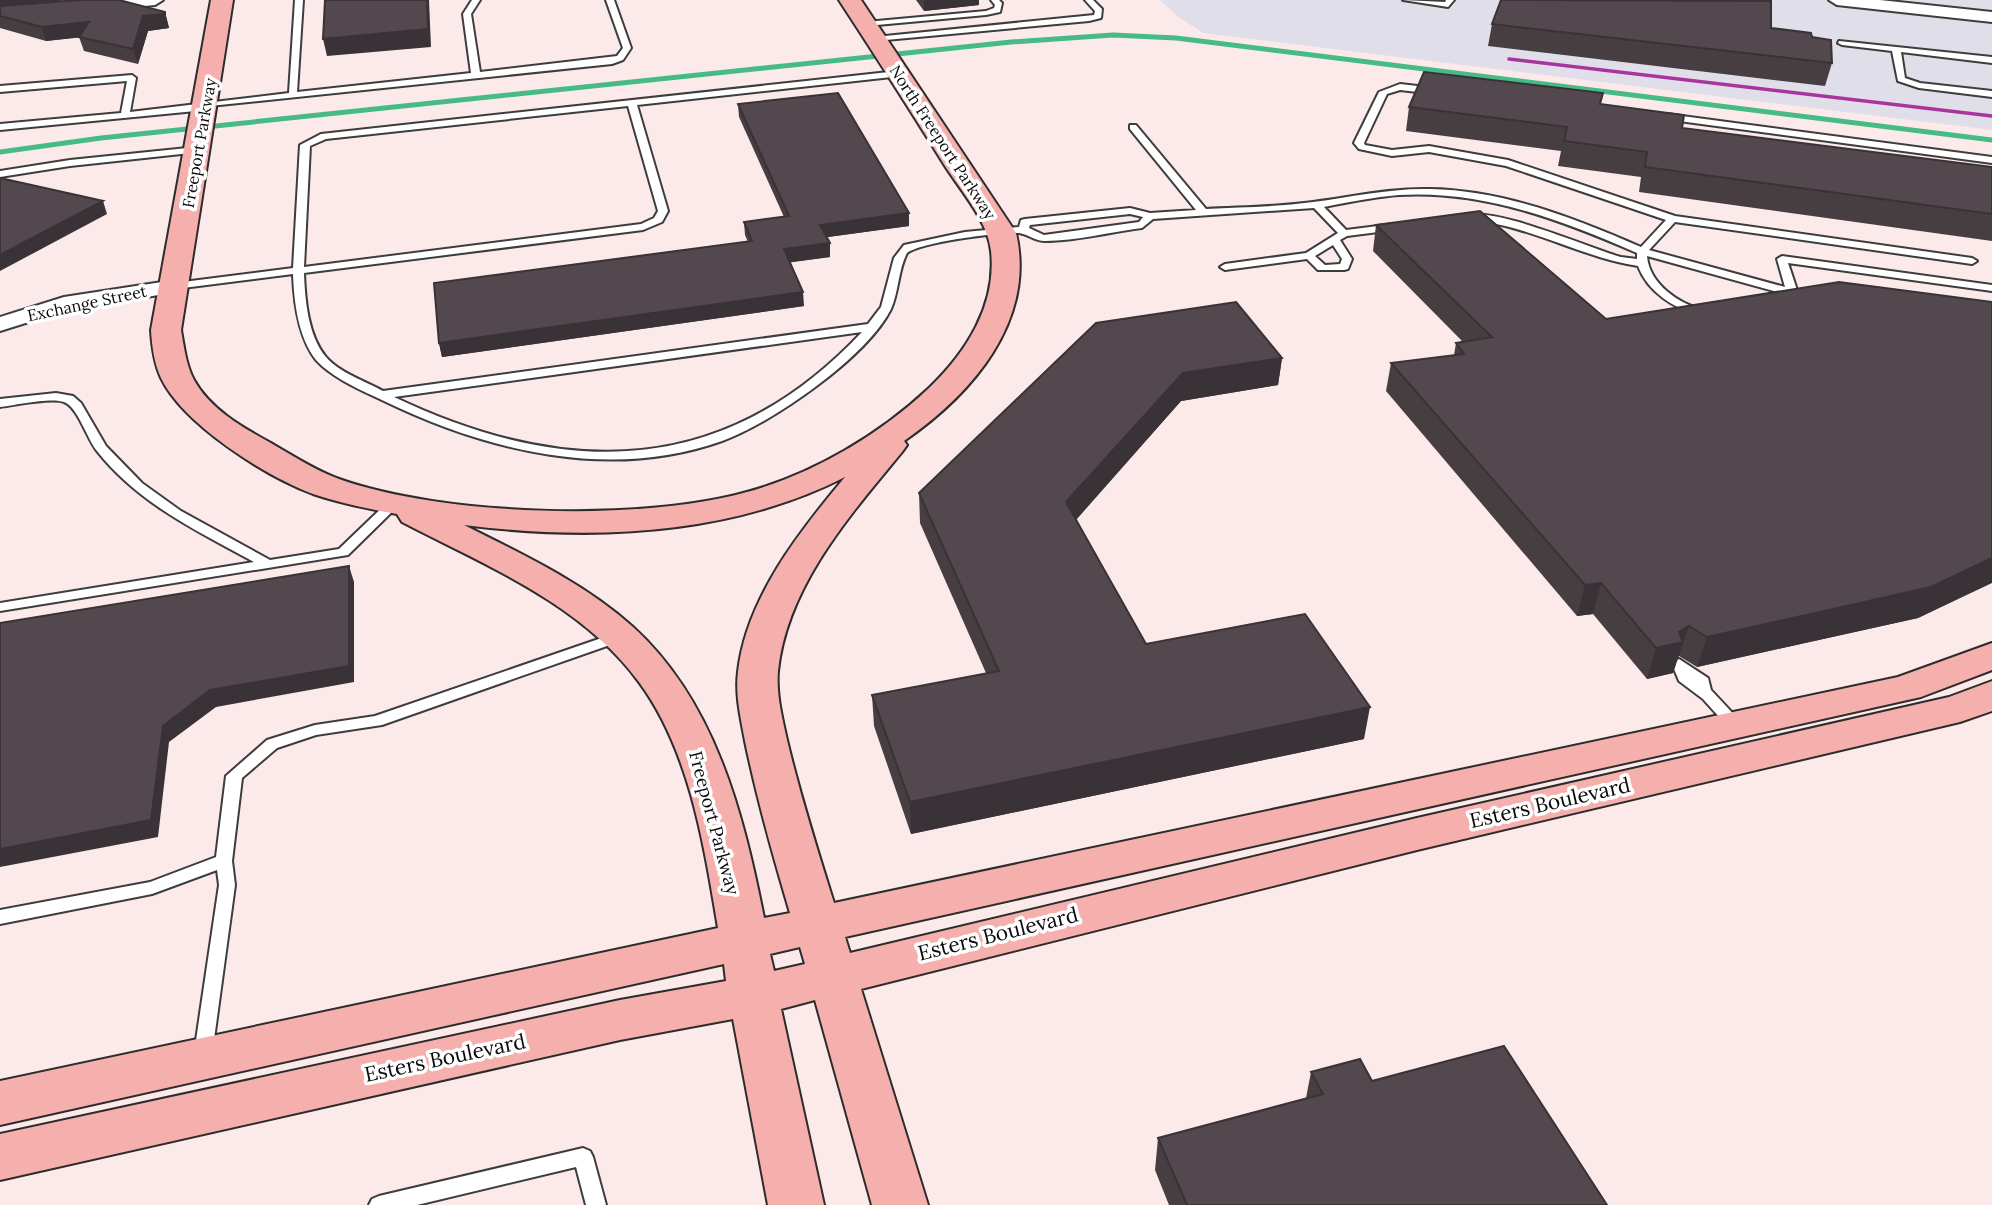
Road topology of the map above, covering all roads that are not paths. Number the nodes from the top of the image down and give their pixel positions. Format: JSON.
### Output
{"nodes":[{"id":1,"x":155,"y":0,"type":"edge"},
{"id":2,"x":222,"y":0,"type":"edge"},
{"id":3,"x":299,"y":0,"type":"edge"},
{"id":4,"x":476,"y":0,"type":"edge"},
{"id":5,"x":610,"y":0,"type":"edge"},
{"id":6,"x":850,"y":0,"type":"edge"},
{"id":7,"x":995,"y":0,"type":"edge"},
{"id":8,"x":1089,"y":0,"type":"edge"},
{"id":9,"x":1407,"y":0,"type":"edge"},
{"id":10,"x":1450,"y":0,"type":"edge"},
{"id":11,"x":1837,"y":0,"type":"edge"},
{"id":12,"x":1924,"y":5,"type":"edge"},
{"id":13,"x":79,"y":7,"type":"edge"},
{"id":14,"x":1992,"y":17,"type":"edge"},
{"id":15,"x":871,"y":32,"type":"junction"},
{"id":16,"x":1842,"y":43,"type":"dead end"},
{"id":17,"x":1896,"y":49,"type":"junction"},
{"id":18,"x":1992,"y":60,"type":"edge"},
{"id":19,"x":897,"y":72,"type":"junction"},
{"id":20,"x":476,"y":76,"type":"junction"},
{"id":21,"x":0,"y":89,"type":"edge"},
{"id":22,"x":1441,"y":92,"type":"edge"},
{"id":23,"x":293,"y":93,"type":"junction"},
{"id":24,"x":1992,"y":93,"type":"edge"},
{"id":25,"x":632,"y":103,"type":"junction"},
{"id":26,"x":206,"y":105,"type":"junction"},
{"id":27,"x":125,"y":114,"type":"junction"},
{"id":28,"x":1654,"y":116,"type":"edge"},
{"id":29,"x":0,"y":127,"type":"edge"},
{"id":30,"x":1133,"y":127,"type":"dead end"},
{"id":31,"x":198,"y":145,"type":"junction"},
{"id":32,"x":1877,"y":145,"type":"junction"},
{"id":33,"x":1879,"y":157,"type":"edge"},
{"id":34,"x":1992,"y":160,"type":"edge"},
{"id":35,"x":0,"y":174,"type":"edge"},
{"id":36,"x":1317,"y":205,"type":"junction"},
{"id":37,"x":1202,"y":211,"type":"junction"},
{"id":38,"x":1150,"y":216,"type":"junction"},
{"id":39,"x":1459,"y":218,"type":"edge"},
{"id":40,"x":1673,"y":219,"type":"junction"},
{"id":41,"x":1408,"y":225,"type":"edge"},
{"id":42,"x":1013,"y":232,"type":"junction"},
{"id":43,"x":1339,"y":236,"type":"junction"},
{"id":44,"x":1309,"y":256,"type":"junction"},
{"id":45,"x":1642,"y":257,"type":"junction"},
{"id":46,"x":1972,"y":261,"type":"dead end"},
{"id":47,"x":1225,"y":267,"type":"dead end"},
{"id":48,"x":298,"y":271,"type":"junction"},
{"id":49,"x":175,"y":286,"type":"junction"},
{"id":50,"x":1992,"y":288,"type":"edge"},
{"id":51,"x":1796,"y":293,"type":"junction"},
{"id":52,"x":1761,"y":301,"type":"edge"},
{"id":53,"x":1712,"y":309,"type":"edge"},
{"id":54,"x":1688,"y":311,"type":"junction"},
{"id":55,"x":1674,"y":313,"type":"edge"},
{"id":56,"x":0,"y":324,"type":"edge"},
{"id":57,"x":870,"y":327,"type":"junction"},
{"id":58,"x":381,"y":395,"type":"junction"},
{"id":59,"x":0,"y":403,"type":"edge"},
{"id":60,"x":907,"y":425,"type":"junction"},
{"id":61,"x":395,"y":503,"type":"junction"},
{"id":62,"x":268,"y":564,"type":"junction"},
{"id":63,"x":0,"y":607,"type":"edge"},
{"id":64,"x":621,"y":637,"type":"junction"},
{"id":65,"x":1992,"y":656,"type":"edge"},
{"id":66,"x":1704,"y":692,"type":"dead end"},
{"id":67,"x":1992,"y":695,"type":"edge"},
{"id":68,"x":1735,"y":725,"type":"junction"},
{"id":69,"x":224,"y":861,"type":"junction"},
{"id":70,"x":0,"y":916,"type":"edge"},
{"id":71,"x":816,"y":927,"type":"junction"},
{"id":72,"x":744,"y":942,"type":"junction"},
{"id":73,"x":832,"y":974,"type":"junction"},
{"id":74,"x":753,"y":996,"type":"junction"},
{"id":75,"x":202,"y":1059,"type":"junction"},
{"id":76,"x":0,"y":1103,"type":"edge"},
{"id":77,"x":0,"y":1157,"type":"edge"},
{"id":78,"x":379,"y":1205,"type":"edge"},
{"id":79,"x":596,"y":1205,"type":"edge"},
{"id":80,"x":796,"y":1205,"type":"edge"},
{"id":81,"x":900,"y":1205,"type":"edge"}],
"edges":[{"from":1,"to":13,"type":"street"},
{"from":2,"to":26,"type":"main road","name":"Freeport Parkway"},
{"from":3,"to":23,"type":"lane"},
{"from":4,"to":20,"type":"lane"},
{"from":5,"to":20,"type":"lane"},
{"from":6,"to":15,"type":"main road","name":"North Freeport Parkway"},
{"from":7,"to":15,"type":"lane"},
{"from":8,"to":15,"type":"lane"},
{"from":9,"to":10,"type":"lane"},
{"from":11,"to":12,"type":"street"},
{"from":12,"to":14,"type":"street"},
{"from":15,"to":19,"type":"main road","name":"North Freeport Parkway"},
{"from":16,"to":17,"type":"lane"},
{"from":17,"to":18,"type":"lane"},
{"from":17,"to":24,"type":"lane"},
{"from":19,"to":25,"type":"lane"},
{"from":19,"to":42,"type":"main road","name":"North Freeport Parkway"},
{"from":20,"to":23,"type":"lane"},
{"from":21,"to":27,"type":"lane"},
{"from":22,"to":40,"type":"lane"},
{"from":23,"to":26,"type":"lane"},
{"from":25,"to":48,"type":"lane"},
{"from":25,"to":48,"type":"lane"},
{"from":26,"to":27,"type":"lane"},
{"from":26,"to":31,"type":"main road","name":"Freeport Parkway"},
{"from":27,"to":29,"type":"lane"},
{"from":28,"to":32,"type":"lane"},
{"from":30,"to":37,"type":"lane"},
{"from":31,"to":35,"type":"lane"},
{"from":31,"to":49,"type":"main road","name":"Freeport Parkway"},
{"from":32,"to":33,"type":"lane"},
{"from":32,"to":34,"type":"lane"},
{"from":36,"to":37,"type":"lane"},
{"from":36,"to":43,"type":"lane"},
{"from":36,"to":45,"type":"lane"},
{"from":37,"to":38,"type":"lane"},
{"from":38,"to":42,"type":"lane"},
{"from":38,"to":42,"type":"lane"},
{"from":39,"to":45,"type":"lane"},
{"from":40,"to":45,"type":"lane"},
{"from":40,"to":46,"type":"lane"},
{"from":41,"to":43,"type":"lane"},
{"from":42,"to":57,"type":"lane"},
{"from":42,"to":60,"type":"main road","name":"North Freeport Parkway"},
{"from":43,"to":44,"type":"lane"},
{"from":43,"to":44,"type":"lane"},
{"from":44,"to":47,"type":"lane"},
{"from":45,"to":51,"type":"lane"},
{"from":45,"to":54,"type":"lane"},
{"from":48,"to":49,"type":"lane"},
{"from":48,"to":58,"type":"lane"},
{"from":49,"to":56,"type":"street","name":"Exchange Street"},
{"from":49,"to":61,"type":"main road","name":"Freeport Parkway"},
{"from":50,"to":51,"type":"lane"},
{"from":51,"to":52,"type":"lane"},
{"from":53,"to":54,"type":"lane"},
{"from":54,"to":55,"type":"lane"},
{"from":57,"to":58,"type":"lane"},
{"from":57,"to":58,"type":"lane"},
{"from":59,"to":62,"type":"lane"},
{"from":60,"to":61,"type":"main road"},
{"from":60,"to":71,"type":"main road"},
{"from":61,"to":62,"type":"lane"},
{"from":61,"to":64,"type":"main road","name":"Freeport Parkway"},
{"from":62,"to":63,"type":"lane"},
{"from":64,"to":69,"type":"lane"},
{"from":64,"to":72,"type":"main road","name":"Freeport Parkway"},
{"from":65,"to":68,"type":"main road","name":"Esters Boulevard"},
{"from":66,"to":68,"type":"lane"},
{"from":67,"to":73,"type":"main road","name":"Esters Boulevard"},
{"from":68,"to":71,"type":"main road","name":"Esters Boulevard"},
{"from":69,"to":70,"type":"lane"},
{"from":69,"to":75,"type":"lane"},
{"from":71,"to":72,"type":"main road","name":"Esters Boulevard"},
{"from":71,"to":73,"type":"main road"},
{"from":72,"to":74,"type":"main road","name":"Freeport Parkway"},
{"from":72,"to":75,"type":"main road","name":"Esters Boulevard"},
{"from":73,"to":74,"type":"main road","name":"Esters Boulevard"},
{"from":73,"to":81,"type":"main road"},
{"from":74,"to":77,"type":"main road","name":"Esters Boulevard"},
{"from":74,"to":80,"type":"main road","name":"Freeport Parkway"},
{"from":75,"to":76,"type":"main road","name":"Esters Boulevard"},
{"from":78,"to":79,"type":"lane"}]}
